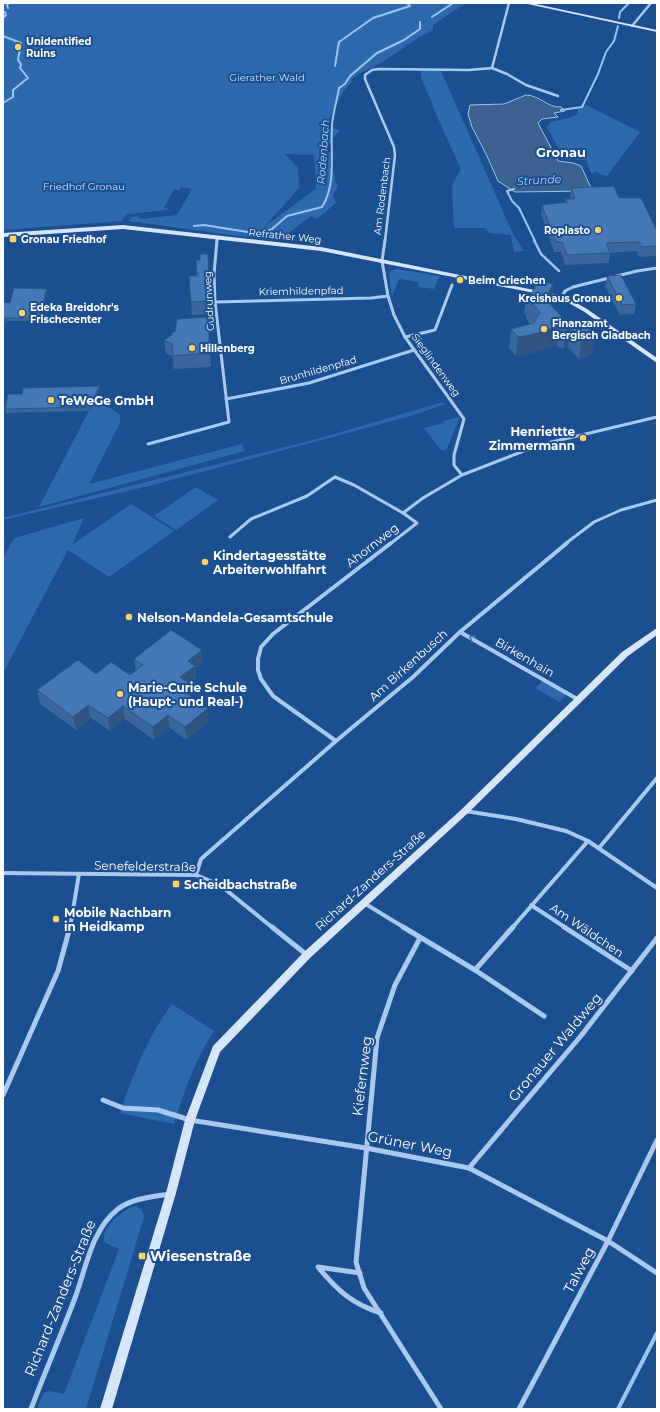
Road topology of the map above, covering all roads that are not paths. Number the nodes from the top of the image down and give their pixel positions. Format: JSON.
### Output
{"nodes":[{"id":1,"x":509,"y":3,"type":"edge"},
{"id":2,"x":525,"y":3,"type":"edge"},
{"id":3,"x":651,"y":3,"type":"edge"},
{"id":4,"x":632,"y":26,"type":"junction"},
{"id":5,"x":657,"y":31,"type":"edge"},
{"id":6,"x":492,"y":68,"type":"junction"},
{"id":7,"x":558,"y":96,"type":"dead end"},
{"id":8,"x":3,"y":235,"type":"edge"},
{"id":9,"x":217,"y":238,"type":"junction"},
{"id":10,"x":382,"y":261,"type":"junction"},
{"id":11,"x":657,"y":268,"type":"edge"},
{"id":12,"x":452,"y":285,"type":"dead end"},
{"id":13,"x":388,"y":296,"type":"junction"},
{"id":14,"x":562,"y":297,"type":"junction"},
{"id":15,"x":215,"y":302,"type":"junction"},
{"id":16,"x":405,"y":337,"type":"junction"},
{"id":17,"x":414,"y":350,"type":"junction"},
{"id":18,"x":657,"y":361,"type":"edge"},
{"id":19,"x":226,"y":399,"type":"junction"},
{"id":20,"x":657,"y":417,"type":"edge"},
{"id":21,"x":148,"y":444,"type":"dead end"},
{"id":22,"x":462,"y":476,"type":"junction"},
{"id":23,"x":657,"y":500,"type":"edge"},
{"id":24,"x":403,"y":513,"type":"junction"},
{"id":25,"x":230,"y":536,"type":"dead end"},
{"id":26,"x":657,"y":631,"type":"edge"},
{"id":27,"x":460,"y":632,"type":"junction"},
{"id":28,"x":579,"y":700,"type":"junction"},
{"id":29,"x":336,"y":741,"type":"junction"},
{"id":30,"x":657,"y":778,"type":"edge"},
{"id":31,"x":465,"y":811,"type":"junction"},
{"id":32,"x":588,"y":841,"type":"junction"},
{"id":33,"x":599,"y":848,"type":"junction"},
{"id":34,"x":3,"y":873,"type":"edge"},
{"id":35,"x":79,"y":874,"type":"junction"},
{"id":36,"x":196,"y":875,"type":"junction"},
{"id":37,"x":657,"y":888,"type":"edge"},
{"id":38,"x":364,"y":902,"type":"junction"},
{"id":39,"x":531,"y":905,"type":"junction"},
{"id":40,"x":420,"y":938,"type":"junction"},
{"id":41,"x":657,"y":938,"type":"edge"},
{"id":42,"x":307,"y":955,"type":"junction"},
{"id":43,"x":475,"y":970,"type":"junction"},
{"id":44,"x":632,"y":971,"type":"junction"},
{"id":45,"x":544,"y":1016,"type":"dead end"},
{"id":46,"x":3,"y":1095,"type":"edge"},
{"id":47,"x":103,"y":1100,"type":"dead end"},
{"id":48,"x":190,"y":1120,"type":"junction"},
{"id":49,"x":657,"y":1140,"type":"edge"},
{"id":50,"x":366,"y":1148,"type":"junction"},
{"id":51,"x":469,"y":1168,"type":"junction"},
{"id":52,"x":171,"y":1194,"type":"junction"},
{"id":53,"x":608,"y":1240,"type":"junction"},
{"id":54,"x":360,"y":1273,"type":"junction"},
{"id":55,"x":657,"y":1273,"type":"edge"},
{"id":56,"x":381,"y":1313,"type":"junction"},
{"id":57,"x":31,"y":1409,"type":"edge"},
{"id":58,"x":106,"y":1409,"type":"edge"},
{"id":59,"x":441,"y":1409,"type":"edge"},
{"id":60,"x":519,"y":1409,"type":"edge"}],
"edges":[{"from":1,"to":6,"type":"street"},
{"from":2,"to":4,"type":"street"},
{"from":3,"to":4,"type":"street"},
{"from":4,"to":5,"type":"street"},
{"from":6,"to":7,"type":"street"},
{"from":6,"to":10,"type":"street","name":"Am Rodenbach"},
{"from":8,"to":9,"type":"street","name":"Refrather Weg"},
{"from":9,"to":10,"type":"street","name":"Refrather Weg"},
{"from":9,"to":15,"type":"street","name":"Gudrunweg"},
{"from":10,"to":13,"type":"street","name":"Sieglindenweg"},
{"from":10,"to":14,"type":"street","name":"Refrather Weg"},
{"from":11,"to":14,"type":"street"},
{"from":12,"to":16,"type":"street"},
{"from":13,"to":15,"type":"street","name":"Kriemhildenpfad"},
{"from":13,"to":16,"type":"street","name":"Sieglindenweg"},
{"from":14,"to":18,"type":"street","name":"Refrather Weg"},
{"from":15,"to":19,"type":"street","name":"Gudrunweg"},
{"from":16,"to":17,"type":"street","name":"Sieglindenweg"},
{"from":17,"to":19,"type":"street","name":"Brunhildenpfad"},
{"from":17,"to":22,"type":"street","name":"Sieglindenweg"},
{"from":19,"to":21,"type":"street","name":"Gudrunweg"},
{"from":20,"to":22,"type":"street","name":"Ahornweg"},
{"from":22,"to":24,"type":"street","name":"Ahornweg"},
{"from":23,"to":27,"type":"street","name":"Am Birkenbusch"},
{"from":24,"to":25,"type":"street","name":"Ahornweg"},
{"from":24,"to":29,"type":"street","name":"Ahornweg"},
{"from":26,"to":28,"type":"street","name":"Richard-Zanders-Straße"},
{"from":28,"to":27,"type":"street","name":"Birkenhain","one_way":true},
{"from":27,"to":29,"type":"street","name":"Am Birkenbusch"},
{"from":28,"to":31,"type":"street","name":"Richard-Zanders-Straße"},
{"from":29,"to":36,"type":"street","name":"Am Birkenbusch"},
{"from":30,"to":33,"type":"street"},
{"from":31,"to":32,"type":"street"},
{"from":31,"to":38,"type":"street","name":"Richard-Zanders-Straße"},
{"from":32,"to":33,"type":"street"},
{"from":32,"to":39,"type":"street","name":"Am Wäldchen"},
{"from":33,"to":37,"type":"street"},
{"from":34,"to":35,"type":"street","name":"Senefelderstraße"},
{"from":35,"to":36,"type":"street","name":"Senefelderstraße"},
{"from":35,"to":46,"type":"street"},
{"from":36,"to":42,"type":"street","name":"Senefelderstraße"},
{"from":38,"to":40,"type":"street"},
{"from":38,"to":42,"type":"street","name":"Richard-Zanders-Straße"},
{"from":39,"to":43,"type":"street","name":"Am Wäldchen"},
{"from":39,"to":44,"type":"street","name":"Am Wäldchen"},
{"from":40,"to":43,"type":"street"},
{"from":40,"to":50,"type":"street","name":"Kiefernweg"},
{"from":41,"to":44,"type":"street","name":"Gronauer Waldweg"},
{"from":42,"to":48,"type":"street","name":"Richard-Zanders-Straße"},
{"from":43,"to":45,"type":"street"},
{"from":44,"to":51,"type":"street","name":"Gronauer Waldweg"},
{"from":47,"to":48,"type":"street","name":"Grüner Weg"},
{"from":48,"to":50,"type":"street","name":"Grüner Weg"},
{"from":48,"to":52,"type":"street","name":"Richard-Zanders-Straße"},
{"from":49,"to":53,"type":"street","name":"Talweg"},
{"from":50,"to":51,"type":"street","name":"Grüner Weg"},
{"from":50,"to":54,"type":"street","name":"Kiefernweg"},
{"from":51,"to":53,"type":"street","name":"Grüner Weg"},
{"from":52,"to":57,"type":"street","name":"Richard-Zanders-Straße"},
{"from":52,"to":58,"type":"street","name":"Richard-Zanders-Straße"},
{"from":53,"to":55,"type":"street","name":"Grüner Weg"},
{"from":53,"to":60,"type":"street","name":"Talweg"},
{"from":54,"to":56,"type":"street","name":"Kiefernweg"},
{"from":54,"to":56,"type":"street"},
{"from":56,"to":59,"type":"street","name":"Kiefernweg"}]}
